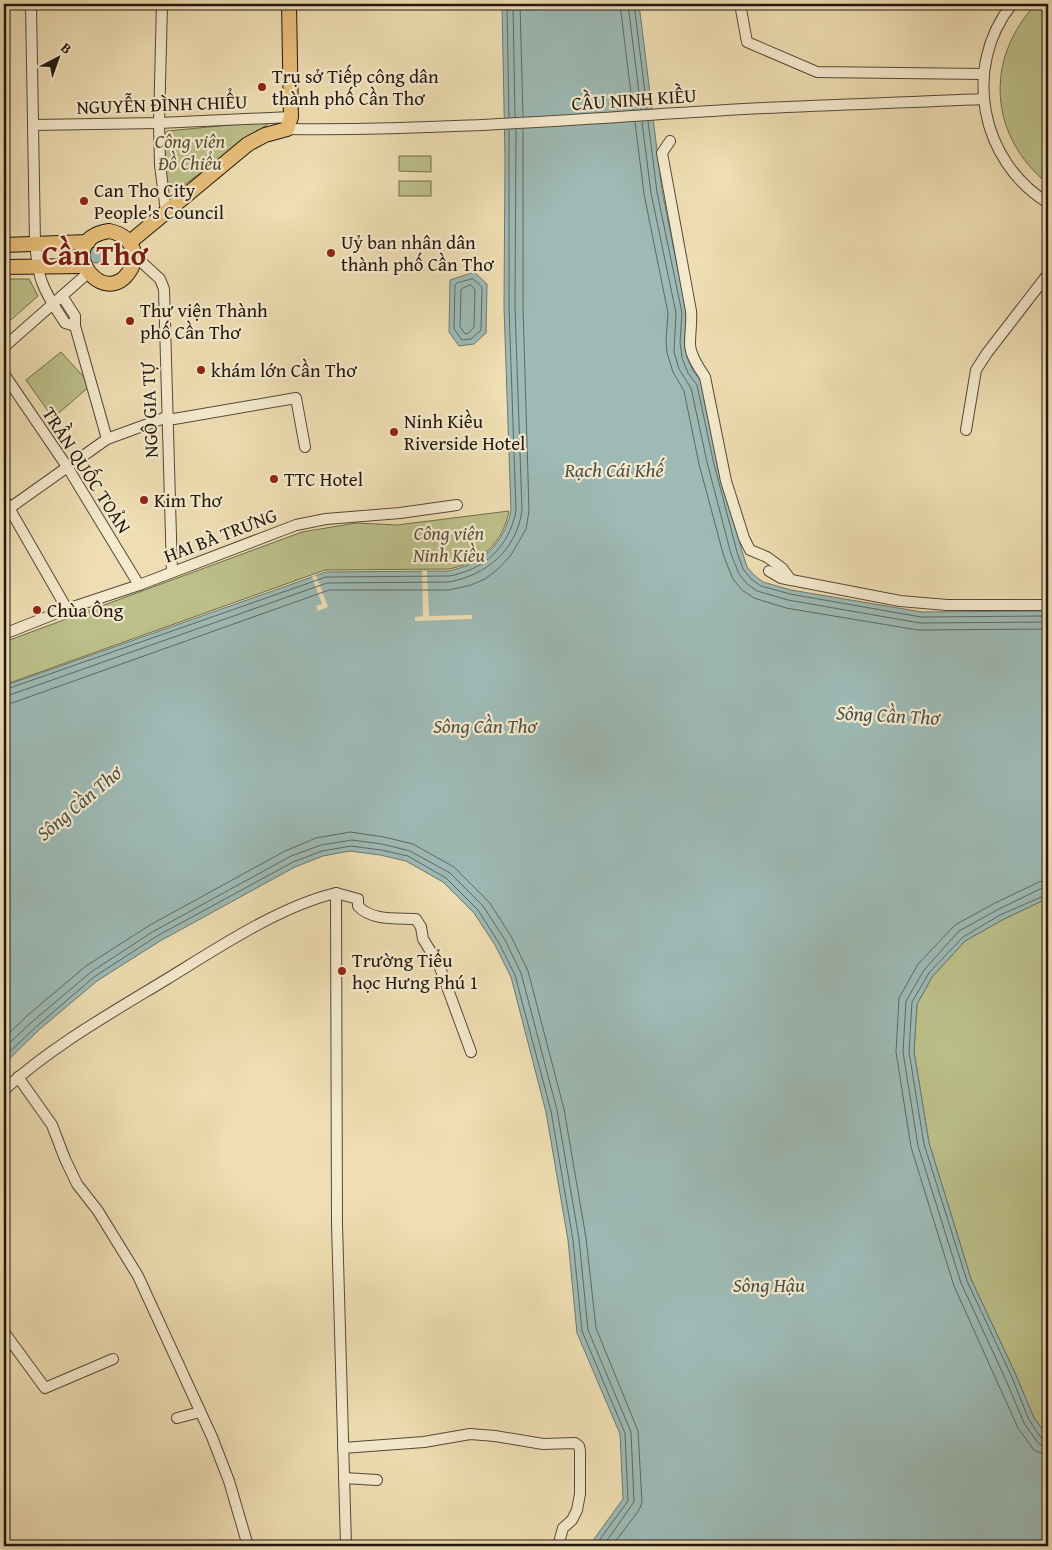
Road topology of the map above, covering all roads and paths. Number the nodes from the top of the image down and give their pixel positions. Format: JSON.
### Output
{"nodes":[{"id":1,"x":31,"y":4,"type":"edge"},
{"id":2,"x":162,"y":4,"type":"edge"},
{"id":3,"x":289,"y":4,"type":"edge"},
{"id":4,"x":740,"y":4,"type":"edge"},
{"id":5,"x":1012,"y":4,"type":"edge"},
{"id":6,"x":983,"y":74,"type":"junction"},
{"id":7,"x":984,"y":99,"type":"junction"},
{"id":8,"x":158,"y":123,"type":"junction"},
{"id":9,"x":289,"y":123,"type":"junction"},
{"id":10,"x":33,"y":125,"type":"junction"},
{"id":11,"x":670,"y":141,"type":"dead end"},
{"id":12,"x":1048,"y":204,"type":"edge"},
{"id":13,"x":166,"y":212,"type":"junction"},
{"id":14,"x":88,"y":242,"type":"junction"},
{"id":15,"x":130,"y":242,"type":"junction"},
{"id":16,"x":35,"y":244,"type":"junction"},
{"id":17,"x":4,"y":245,"type":"edge"},
{"id":18,"x":136,"y":257,"type":"junction"},
{"id":19,"x":38,"y":266,"type":"junction"},
{"id":20,"x":4,"y":267,"type":"edge"},
{"id":21,"x":86,"y":269,"type":"junction"},
{"id":22,"x":1048,"y":274,"type":"edge"},
{"id":23,"x":62,"y":296,"type":"junction"},
{"id":24,"x":53,"y":304,"type":"junction"},
{"id":25,"x":75,"y":326,"type":"junction"},
{"id":26,"x":4,"y":347,"type":"edge"},
{"id":27,"x":4,"y":374,"type":"edge"},
{"id":28,"x":167,"y":417,"type":"junction"},
{"id":29,"x":966,"y":430,"type":"dead end"},
{"id":30,"x":107,"y":438,"type":"junction"},
{"id":31,"x":305,"y":446,"type":"dead end"},
{"id":32,"x":68,"y":468,"type":"junction"},
{"id":33,"x":4,"y":499,"type":"edge"},
{"id":34,"x":457,"y":505,"type":"dead end"},
{"id":35,"x":6,"y":510,"type":"edge"},
{"id":36,"x":769,"y":571,"type":"dead end"},
{"id":37,"x":172,"y":572,"type":"junction"},
{"id":38,"x":791,"y":580,"type":"junction"},
{"id":39,"x":140,"y":585,"type":"junction"},
{"id":40,"x":1048,"y":605,"type":"edge"},
{"id":41,"x":66,"y":609,"type":"junction"},
{"id":42,"x":4,"y":634,"type":"edge"},
{"id":43,"x":336,"y":893,"type":"junction"},
{"id":44,"x":471,"y":1052,"type":"dead end"},
{"id":45,"x":18,"y":1077,"type":"junction"},
{"id":46,"x":4,"y":1090,"type":"edge"},
{"id":47,"x":4,"y":1332,"type":"edge"},
{"id":48,"x":113,"y":1359,"type":"dead end"},
{"id":49,"x":200,"y":1412,"type":"junction"},
{"id":50,"x":177,"y":1418,"type":"dead end"},
{"id":51,"x":343,"y":1448,"type":"junction"},
{"id":52,"x":344,"y":1478,"type":"junction"},
{"id":53,"x":377,"y":1480,"type":"dead end"},
{"id":54,"x":248,"y":1546,"type":"edge"},
{"id":55,"x":346,"y":1546,"type":"edge"},
{"id":56,"x":558,"y":1546,"type":"edge"}],
"edges":[{"from":1,"to":10,"type":"street"},
{"from":2,"to":8,"type":"street"},
{"from":3,"to":9,"type":"main road"},
{"from":4,"to":6,"type":"street"},
{"from":5,"to":6,"type":"street"},
{"from":6,"to":7,"type":"street"},
{"from":7,"to":9,"type":"street","name":"CẦU NINH KIỀU"},
{"from":7,"to":12,"type":"street"},
{"from":8,"to":9,"type":"street","name":"NGUYỄN ĐÌNH CHIỂU"},
{"from":8,"to":10,"type":"street","name":"NGUYỄN ĐÌNH CHIỂU"},
{"from":8,"to":13,"type":"street"},
{"from":9,"to":13,"type":"main road"},
{"from":10,"to":16,"type":"street"},
{"from":11,"to":38,"type":"street"},
{"from":13,"to":15,"type":"main road"},
{"from":14,"to":15,"type":"main road"},
{"from":14,"to":16,"type":"main road"},
{"from":14,"to":21,"type":"main road"},
{"from":15,"to":18,"type":"main road"},
{"from":16,"to":17,"type":"main road"},
{"from":16,"to":19,"type":"street"},
{"from":18,"to":21,"type":"main road"},
{"from":18,"to":28,"type":"street","name":"NGÔ GIA TỰ"},
{"from":19,"to":20,"type":"main road"},
{"from":19,"to":21,"type":"main road"},
{"from":19,"to":24,"type":"street"},
{"from":21,"to":23,"type":"street"},
{"from":22,"to":29,"type":"street"},
{"from":23,"to":24,"type":"street"},
{"from":23,"to":25,"type":"street"},
{"from":24,"to":25,"type":"street"},
{"from":24,"to":26,"type":"street"},
{"from":25,"to":30,"type":"street"},
{"from":27,"to":32,"type":"street","name":"TRẦN QUỐC TOẢN"},
{"from":28,"to":30,"type":"street"},
{"from":28,"to":31,"type":"street"},
{"from":28,"to":37,"type":"street","name":"NGÔ GIA TỰ"},
{"from":30,"to":32,"type":"street"},
{"from":32,"to":35,"type":"street"},
{"from":32,"to":39,"type":"street","name":"TRẦN QUỐC TOẢN"},
{"from":33,"to":35,"type":"street"},
{"from":34,"to":37,"type":"street","name":"HAI BÀ TRƯNG"},
{"from":35,"to":41,"type":"street"},
{"from":36,"to":38,"type":"street"},
{"from":37,"to":39,"type":"street","name":"HAI BÀ TRƯNG"},
{"from":38,"to":40,"type":"street"},
{"from":39,"to":41,"type":"street","name":"HAI BÀ TRƯNG"},
{"from":41,"to":42,"type":"street","name":"HAI BÀ TRƯNG"},
{"from":43,"to":44,"type":"street"},
{"from":43,"to":45,"type":"street"},
{"from":43,"to":51,"type":"street"},
{"from":45,"to":46,"type":"street"},
{"from":45,"to":49,"type":"street"},
{"from":47,"to":48,"type":"street"},
{"from":49,"to":50,"type":"street"},
{"from":49,"to":54,"type":"street"},
{"from":51,"to":52,"type":"street"},
{"from":51,"to":56,"type":"street"},
{"from":52,"to":53,"type":"street"},
{"from":52,"to":55,"type":"street"}]}
